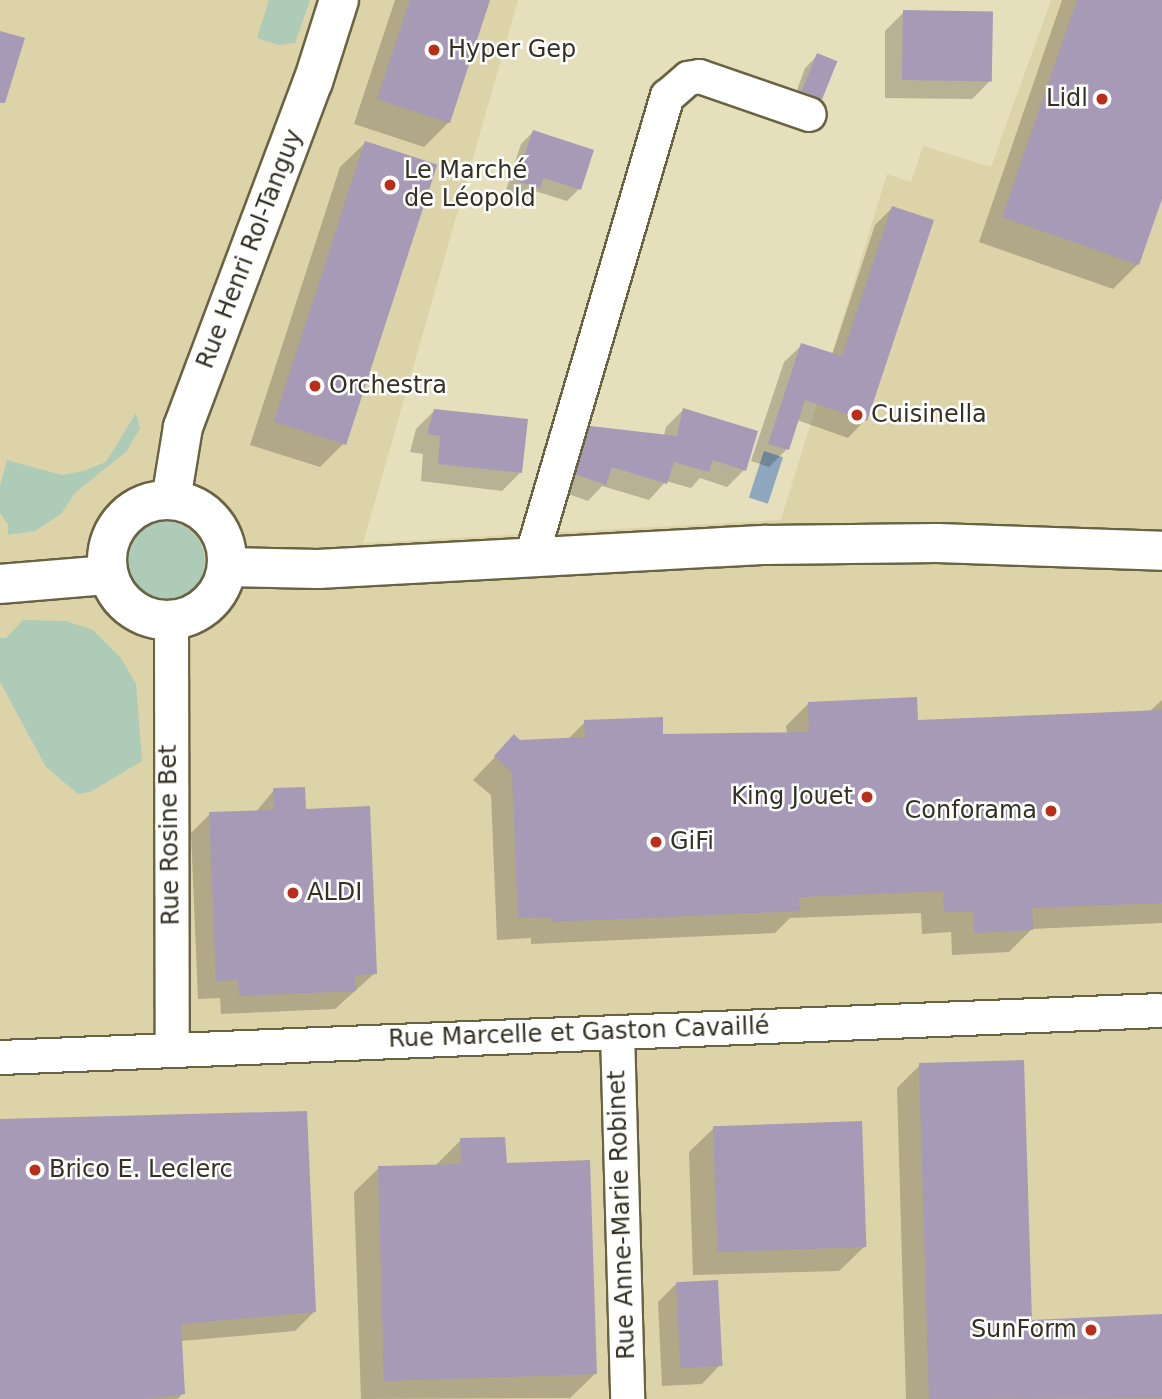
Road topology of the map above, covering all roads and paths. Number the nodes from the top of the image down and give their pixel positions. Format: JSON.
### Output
{"nodes":[{"id":1,"x":339,"y":0,"type":"edge"},
{"id":2,"x":809,"y":114,"type":"dead end"},
{"id":3,"x":171,"y":500,"type":"junction"},
{"id":4,"x":1162,"y":551,"type":"edge"},
{"id":5,"x":531,"y":557,"type":"junction"},
{"id":6,"x":227,"y":567,"type":"junction"},
{"id":7,"x":108,"y":575,"type":"junction"},
{"id":8,"x":0,"y":584,"type":"edge"},
{"id":9,"x":171,"y":621,"type":"junction"},
{"id":10,"x":1161,"y":1008,"type":"edge"},
{"id":11,"x":617,"y":1031,"type":"junction"},
{"id":12,"x":172,"y":1050,"type":"junction"},
{"id":13,"x":0,"y":1057,"type":"edge"},
{"id":14,"x":627,"y":1399,"type":"edge"}],
"edges":[{"from":1,"to":3,"type":"main road","name":"Rue Henri Rol-Tanguy"},
{"from":2,"to":5,"type":"street"},
{"from":3,"to":6,"type":"main road"},
{"from":3,"to":7,"type":"main road"},
{"from":4,"to":5,"type":"main road"},
{"from":5,"to":6,"type":"main road"},
{"from":6,"to":9,"type":"main road"},
{"from":7,"to":8,"type":"main road"},
{"from":7,"to":9,"type":"main road"},
{"from":9,"to":12,"type":"street","name":"Rue Rosine Bet"},
{"from":10,"to":11,"type":"street","name":"Rue Marcelle et Gaston Cavaillé"},
{"from":11,"to":12,"type":"street","name":"Rue Marcelle et Gaston Cavaillé"},
{"from":11,"to":14,"type":"street","name":"Rue Anne-Marie Robinet"},
{"from":12,"to":13,"type":"street","name":"Rue Marcelle et Gaston Cavaillé"}]}
